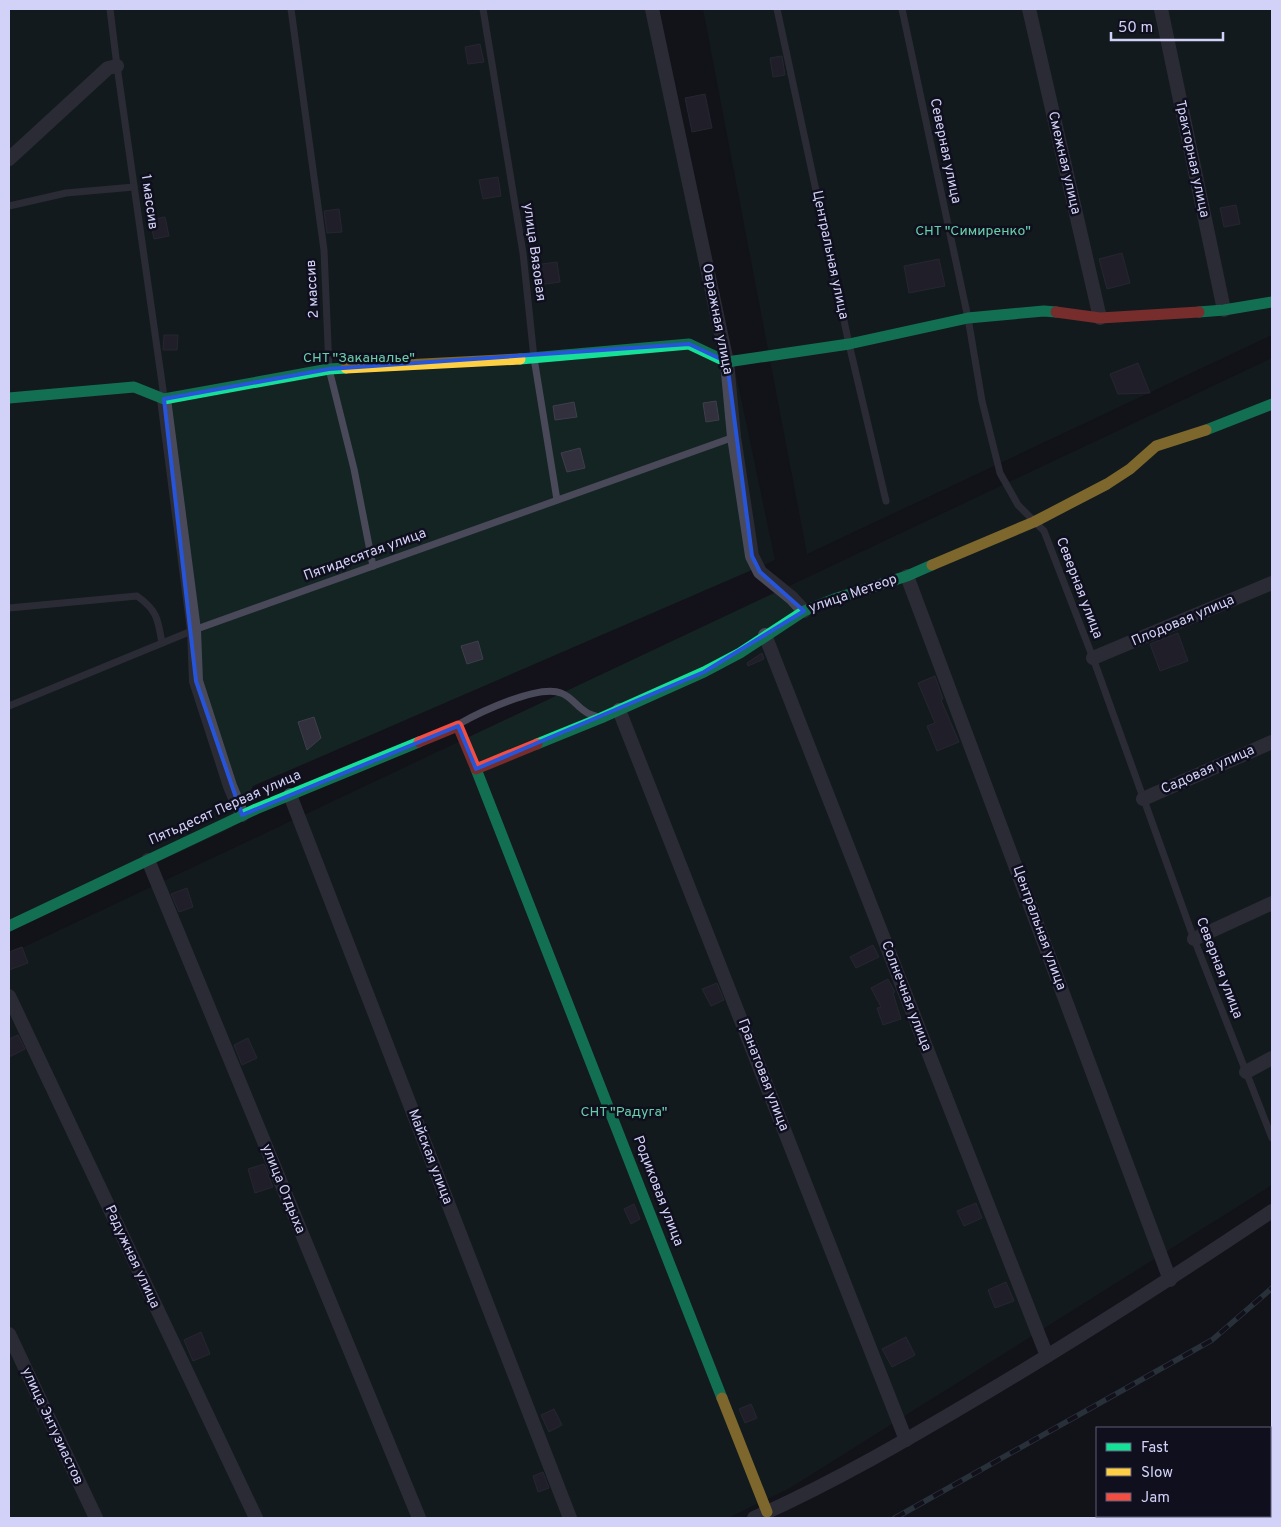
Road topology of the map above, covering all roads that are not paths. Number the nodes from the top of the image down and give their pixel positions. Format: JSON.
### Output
{"nodes":[{"id":1,"x":110,"y":9,"type":"edge"},
{"id":2,"x":291,"y":9,"type":"edge"},
{"id":3,"x":483,"y":9,"type":"edge"},
{"id":4,"x":652,"y":9,"type":"edge"},
{"id":5,"x":777,"y":9,"type":"edge"},
{"id":6,"x":902,"y":9,"type":"edge"},
{"id":7,"x":1029,"y":9,"type":"edge"},
{"id":8,"x":1161,"y":9,"type":"edge"},
{"id":9,"x":117,"y":66,"type":"junction"},
{"id":10,"x":9,"y":158,"type":"edge"},
{"id":11,"x":134,"y":187,"type":"junction"},
{"id":12,"x":9,"y":206,"type":"edge"},
{"id":13,"x":1272,"y":302,"type":"edge"},
{"id":14,"x":1224,"y":310,"type":"junction"},
{"id":15,"x":968,"y":318,"type":"junction"},
{"id":16,"x":1100,"y":318,"type":"junction"},
{"id":17,"x":849,"y":344,"type":"junction"},
{"id":18,"x":534,"y":358,"type":"junction"},
{"id":19,"x":727,"y":362,"type":"junction"},
{"id":20,"x":329,"y":369,"type":"junction"},
{"id":21,"x":9,"y":398,"type":"edge"},
{"id":22,"x":164,"y":399,"type":"junction"},
{"id":23,"x":1272,"y":404,"type":"edge"},
{"id":24,"x":734,"y":437,"type":"junction"},
{"id":25,"x":557,"y":500,"type":"junction"},
{"id":26,"x":886,"y":501,"type":"dead end"},
{"id":27,"x":1034,"y":522,"type":"junction"},
{"id":28,"x":373,"y":566,"type":"junction"},
{"id":29,"x":907,"y":576,"type":"junction"},
{"id":30,"x":1272,"y":583,"type":"edge"},
{"id":31,"x":9,"y":608,"type":"edge"},
{"id":32,"x":804,"y":611,"type":"junction"},
{"id":33,"x":194,"y":630,"type":"junction"},
{"id":34,"x":765,"y":636,"type":"junction"},
{"id":35,"x":162,"y":643,"type":"junction"},
{"id":36,"x":1093,"y":658,"type":"junction"},
{"id":37,"x":9,"y":706,"type":"edge"},
{"id":38,"x":619,"y":710,"type":"junction"},
{"id":39,"x":601,"y":718,"type":"junction"},
{"id":40,"x":458,"y":726,"type":"junction"},
{"id":41,"x":1272,"y":742,"type":"edge"},
{"id":42,"x":476,"y":769,"type":"junction"},
{"id":43,"x":290,"y":795,"type":"junction"},
{"id":44,"x":1144,"y":799,"type":"junction"},
{"id":45,"x":242,"y":815,"type":"junction"},
{"id":46,"x":148,"y":860,"type":"junction"},
{"id":47,"x":1272,"y":903,"type":"edge"},
{"id":48,"x":9,"y":926,"type":"edge"},
{"id":49,"x":1194,"y":939,"type":"junction"},
{"id":50,"x":9,"y":996,"type":"edge"},
{"id":51,"x":1272,"y":1058,"type":"edge"},
{"id":52,"x":1246,"y":1072,"type":"junction"},
{"id":53,"x":1272,"y":1138,"type":"edge"},
{"id":54,"x":1272,"y":1211,"type":"edge"},
{"id":55,"x":1170,"y":1280,"type":"junction"},
{"id":56,"x":9,"y":1334,"type":"edge"},
{"id":57,"x":1047,"y":1356,"type":"junction"},
{"id":58,"x":906,"y":1440,"type":"junction"},
{"id":59,"x":767,"y":1512,"type":"junction"},
{"id":60,"x":96,"y":1518,"type":"edge"},
{"id":61,"x":256,"y":1518,"type":"edge"},
{"id":62,"x":418,"y":1518,"type":"edge"},
{"id":63,"x":570,"y":1518,"type":"edge"},
{"id":64,"x":754,"y":1518,"type":"edge"}],
"edges":[{"from":1,"to":9,"type":"lane","name":"1 массив"},
{"from":2,"to":20,"type":"lane","name":"2 массив"},
{"from":3,"to":18,"type":"lane","name":"улица Вязовая"},
{"from":4,"to":19,"type":"street","name":"Овражная улица"},
{"from":5,"to":17,"type":"lane","name":"Центральная улица"},
{"from":6,"to":15,"type":"lane","name":"Северная улица"},
{"from":7,"to":16,"type":"street","name":"Смежная улица"},
{"from":8,"to":14,"type":"street","name":"Тракторная улица"},
{"from":9,"to":10,"type":"street"},
{"from":9,"to":11,"type":"lane","name":"1 массив"},
{"from":11,"to":12,"type":"lane"},
{"from":11,"to":22,"type":"lane","name":"1 массив"},
{"from":13,"to":14,"type":"street"},
{"from":14,"to":16,"type":"street"},
{"from":15,"to":16,"type":"street"},
{"from":15,"to":17,"type":"street"},
{"from":15,"to":27,"type":"lane","name":"Северная улица"},
{"from":17,"to":19,"type":"street"},
{"from":17,"to":26,"type":"lane","name":"Центральная улица"},
{"from":18,"to":19,"type":"street"},
{"from":18,"to":20,"type":"street"},
{"from":18,"to":25,"type":"lane","name":"улица Вязовая"},
{"from":19,"to":24,"type":"street","name":"Овражная улица"},
{"from":20,"to":22,"type":"street"},
{"from":20,"to":28,"type":"lane","name":"2 массив"},
{"from":21,"to":22,"type":"street"},
{"from":22,"to":33,"type":"street"},
{"from":23,"to":27,"type":"street","name":"улица Метеор"},
{"from":24,"to":25,"type":"lane","name":"Пятидесятая улица"},
{"from":24,"to":32,"type":"street","name":"Овражная улица"},
{"from":25,"to":28,"type":"lane","name":"Пятидесятая улица"},
{"from":27,"to":29,"type":"street","name":"улица Метеор"},
{"from":27,"to":36,"type":"lane","name":"Северная улица"},
{"from":28,"to":33,"type":"lane","name":"Пятидесятая улица"},
{"from":29,"to":32,"type":"street","name":"улица Метеор"},
{"from":29,"to":55,"type":"street","name":"Центральная улица"},
{"from":30,"to":36,"type":"street","name":"Плодовая улица"},
{"from":31,"to":35,"type":"lane"},
{"from":32,"to":34,"type":"street","name":"улица Метеор"},
{"from":33,"to":35,"type":"lane","name":"Пятидесятая улица"},
{"from":33,"to":45,"type":"street"},
{"from":34,"to":38,"type":"street","name":"улица Метеор"},
{"from":34,"to":57,"type":"street","name":"Солнечная улица"},
{"from":35,"to":37,"type":"lane","name":"Пятидесятая улица"},
{"from":36,"to":44,"type":"lane","name":"Северная улица"},
{"from":38,"to":39,"type":"street","name":"улица Метеор"},
{"from":38,"to":58,"type":"street","name":"Гранатовая улица"},
{"from":39,"to":40,"type":"lane"},
{"from":39,"to":42,"type":"street","name":"улица Метеор"},
{"from":40,"to":42,"type":"street"},
{"from":40,"to":43,"type":"street","name":"Пятьдесят Первая улица"},
{"from":41,"to":44,"type":"street","name":"Садовая улица"},
{"from":42,"to":59,"type":"street","name":"Родиковая улица"},
{"from":43,"to":45,"type":"street","name":"Пятьдесят Первая улица"},
{"from":43,"to":63,"type":"street","name":"Майская улица"},
{"from":44,"to":49,"type":"lane","name":"Северная улица"},
{"from":45,"to":46,"type":"street","name":"Пятьдесят Первая улица"},
{"from":46,"to":48,"type":"street","name":"Пятьдесят Первая улица"},
{"from":46,"to":62,"type":"street","name":"улица Отдыха"},
{"from":47,"to":49,"type":"street"},
{"from":49,"to":52,"type":"lane","name":"Северная улица"},
{"from":50,"to":61,"type":"street","name":"Радужная улица"},
{"from":51,"to":52,"type":"street"},
{"from":52,"to":53,"type":"lane","name":"Северная улица"},
{"from":54,"to":55,"type":"street"},
{"from":55,"to":57,"type":"street"},
{"from":56,"to":60,"type":"street","name":"улица Энтузиастов"},
{"from":57,"to":58,"type":"street"},
{"from":58,"to":59,"type":"street"},
{"from":59,"to":64,"type":"street"}]}
